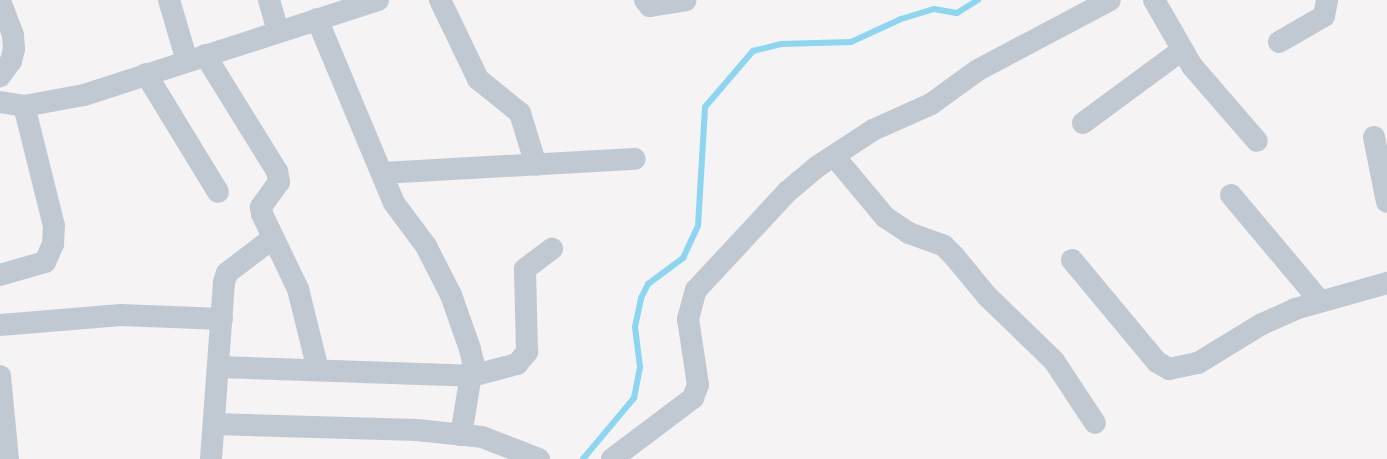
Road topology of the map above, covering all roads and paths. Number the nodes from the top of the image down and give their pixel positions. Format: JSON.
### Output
{"nodes":[{"id":1,"x":0,"y":0,"type":"edge"},
{"id":2,"x":169,"y":0,"type":"edge"},
{"id":3,"x":268,"y":0,"type":"edge"},
{"id":4,"x":378,"y":0,"type":"edge"},
{"id":5,"x":440,"y":0,"type":"edge"},
{"id":6,"x":645,"y":0,"type":"edge"},
{"id":7,"x":686,"y":0,"type":"edge"},
{"id":8,"x":1110,"y":0,"type":"edge"},
{"id":9,"x":1154,"y":0,"type":"edge"},
{"id":10,"x":1327,"y":0,"type":"edge"},
{"id":11,"x":317,"y":19,"type":"junction"},
{"id":12,"x":278,"y":32,"type":"junction"},
{"id":13,"x":1279,"y":42,"type":"dead end"},
{"id":14,"x":1182,"y":50,"type":"junction"},
{"id":15,"x":196,"y":58,"type":"junction"},
{"id":16,"x":146,"y":74,"type":"junction"},
{"id":17,"x":0,"y":76,"type":"edge"},
{"id":18,"x":0,"y":102,"type":"edge"},
{"id":19,"x":24,"y":106,"type":"junction"},
{"id":20,"x":1083,"y":123,"type":"dead end"},
{"id":21,"x":1374,"y":137,"type":"dead end"},
{"id":22,"x":1257,"y":140,"type":"dead end"},
{"id":23,"x":834,"y":156,"type":"junction"},
{"id":24,"x":636,"y":159,"type":"dead end"},
{"id":25,"x":536,"y":165,"type":"junction"},
{"id":26,"x":382,"y":173,"type":"junction"},
{"id":27,"x":218,"y":192,"type":"dead end"},
{"id":28,"x":1231,"y":195,"type":"dead end"},
{"id":29,"x":1387,"y":202,"type":"edge"},
{"id":30,"x":273,"y":238,"type":"junction"},
{"id":31,"x":552,"y":249,"type":"dead end"},
{"id":32,"x":1072,"y":260,"type":"dead end"},
{"id":33,"x":0,"y":275,"type":"edge"},
{"id":34,"x":1387,"y":283,"type":"edge"},
{"id":35,"x":1320,"y":301,"type":"junction"},
{"id":36,"x":222,"y":319,"type":"junction"},
{"id":37,"x":0,"y":325,"type":"edge"},
{"id":38,"x":218,"y":368,"type":"junction"},
{"id":39,"x":318,"y":370,"type":"junction"},
{"id":40,"x":0,"y":376,"type":"edge"},
{"id":41,"x":471,"y":376,"type":"junction"},
{"id":42,"x":1095,"y":423,"type":"dead end"},
{"id":43,"x":214,"y":424,"type":"junction"},
{"id":44,"x":461,"y":435,"type":"junction"},
{"id":45,"x":623,"y":455,"type":"edge"},
{"id":46,"x":8,"y":459,"type":"edge"},
{"id":47,"x":211,"y":459,"type":"edge"},
{"id":48,"x":539,"y":459,"type":"edge"}],
"edges":[{"from":1,"to":17,"type":"street"},
{"from":2,"to":15,"type":"street"},
{"from":3,"to":12,"type":"street"},
{"from":4,"to":11,"type":"street"},
{"from":5,"to":25,"type":"street"},
{"from":6,"to":7,"type":"street"},
{"from":8,"to":23,"type":"street"},
{"from":9,"to":14,"type":"street"},
{"from":10,"to":13,"type":"street"},
{"from":11,"to":12,"type":"street"},
{"from":11,"to":26,"type":"street"},
{"from":12,"to":15,"type":"street"},
{"from":14,"to":20,"type":"street"},
{"from":14,"to":22,"type":"street"},
{"from":15,"to":16,"type":"street"},
{"from":15,"to":30,"type":"street"},
{"from":16,"to":19,"type":"street"},
{"from":16,"to":27,"type":"street"},
{"from":18,"to":19,"type":"street"},
{"from":19,"to":33,"type":"street"},
{"from":21,"to":29,"type":"street"},
{"from":23,"to":42,"type":"street"},
{"from":23,"to":45,"type":"street"},
{"from":24,"to":25,"type":"street"},
{"from":25,"to":26,"type":"street"},
{"from":26,"to":41,"type":"street"},
{"from":28,"to":35,"type":"street"},
{"from":30,"to":36,"type":"street"},
{"from":30,"to":39,"type":"street"},
{"from":31,"to":41,"type":"street"},
{"from":32,"to":35,"type":"street"},
{"from":34,"to":35,"type":"street"},
{"from":36,"to":37,"type":"street"},
{"from":36,"to":38,"type":"street"},
{"from":38,"to":39,"type":"street"},
{"from":38,"to":43,"type":"street"},
{"from":39,"to":41,"type":"street"},
{"from":40,"to":46,"type":"street"},
{"from":41,"to":44,"type":"street"},
{"from":43,"to":44,"type":"street"},
{"from":43,"to":47,"type":"street"},
{"from":44,"to":48,"type":"street"}]}
